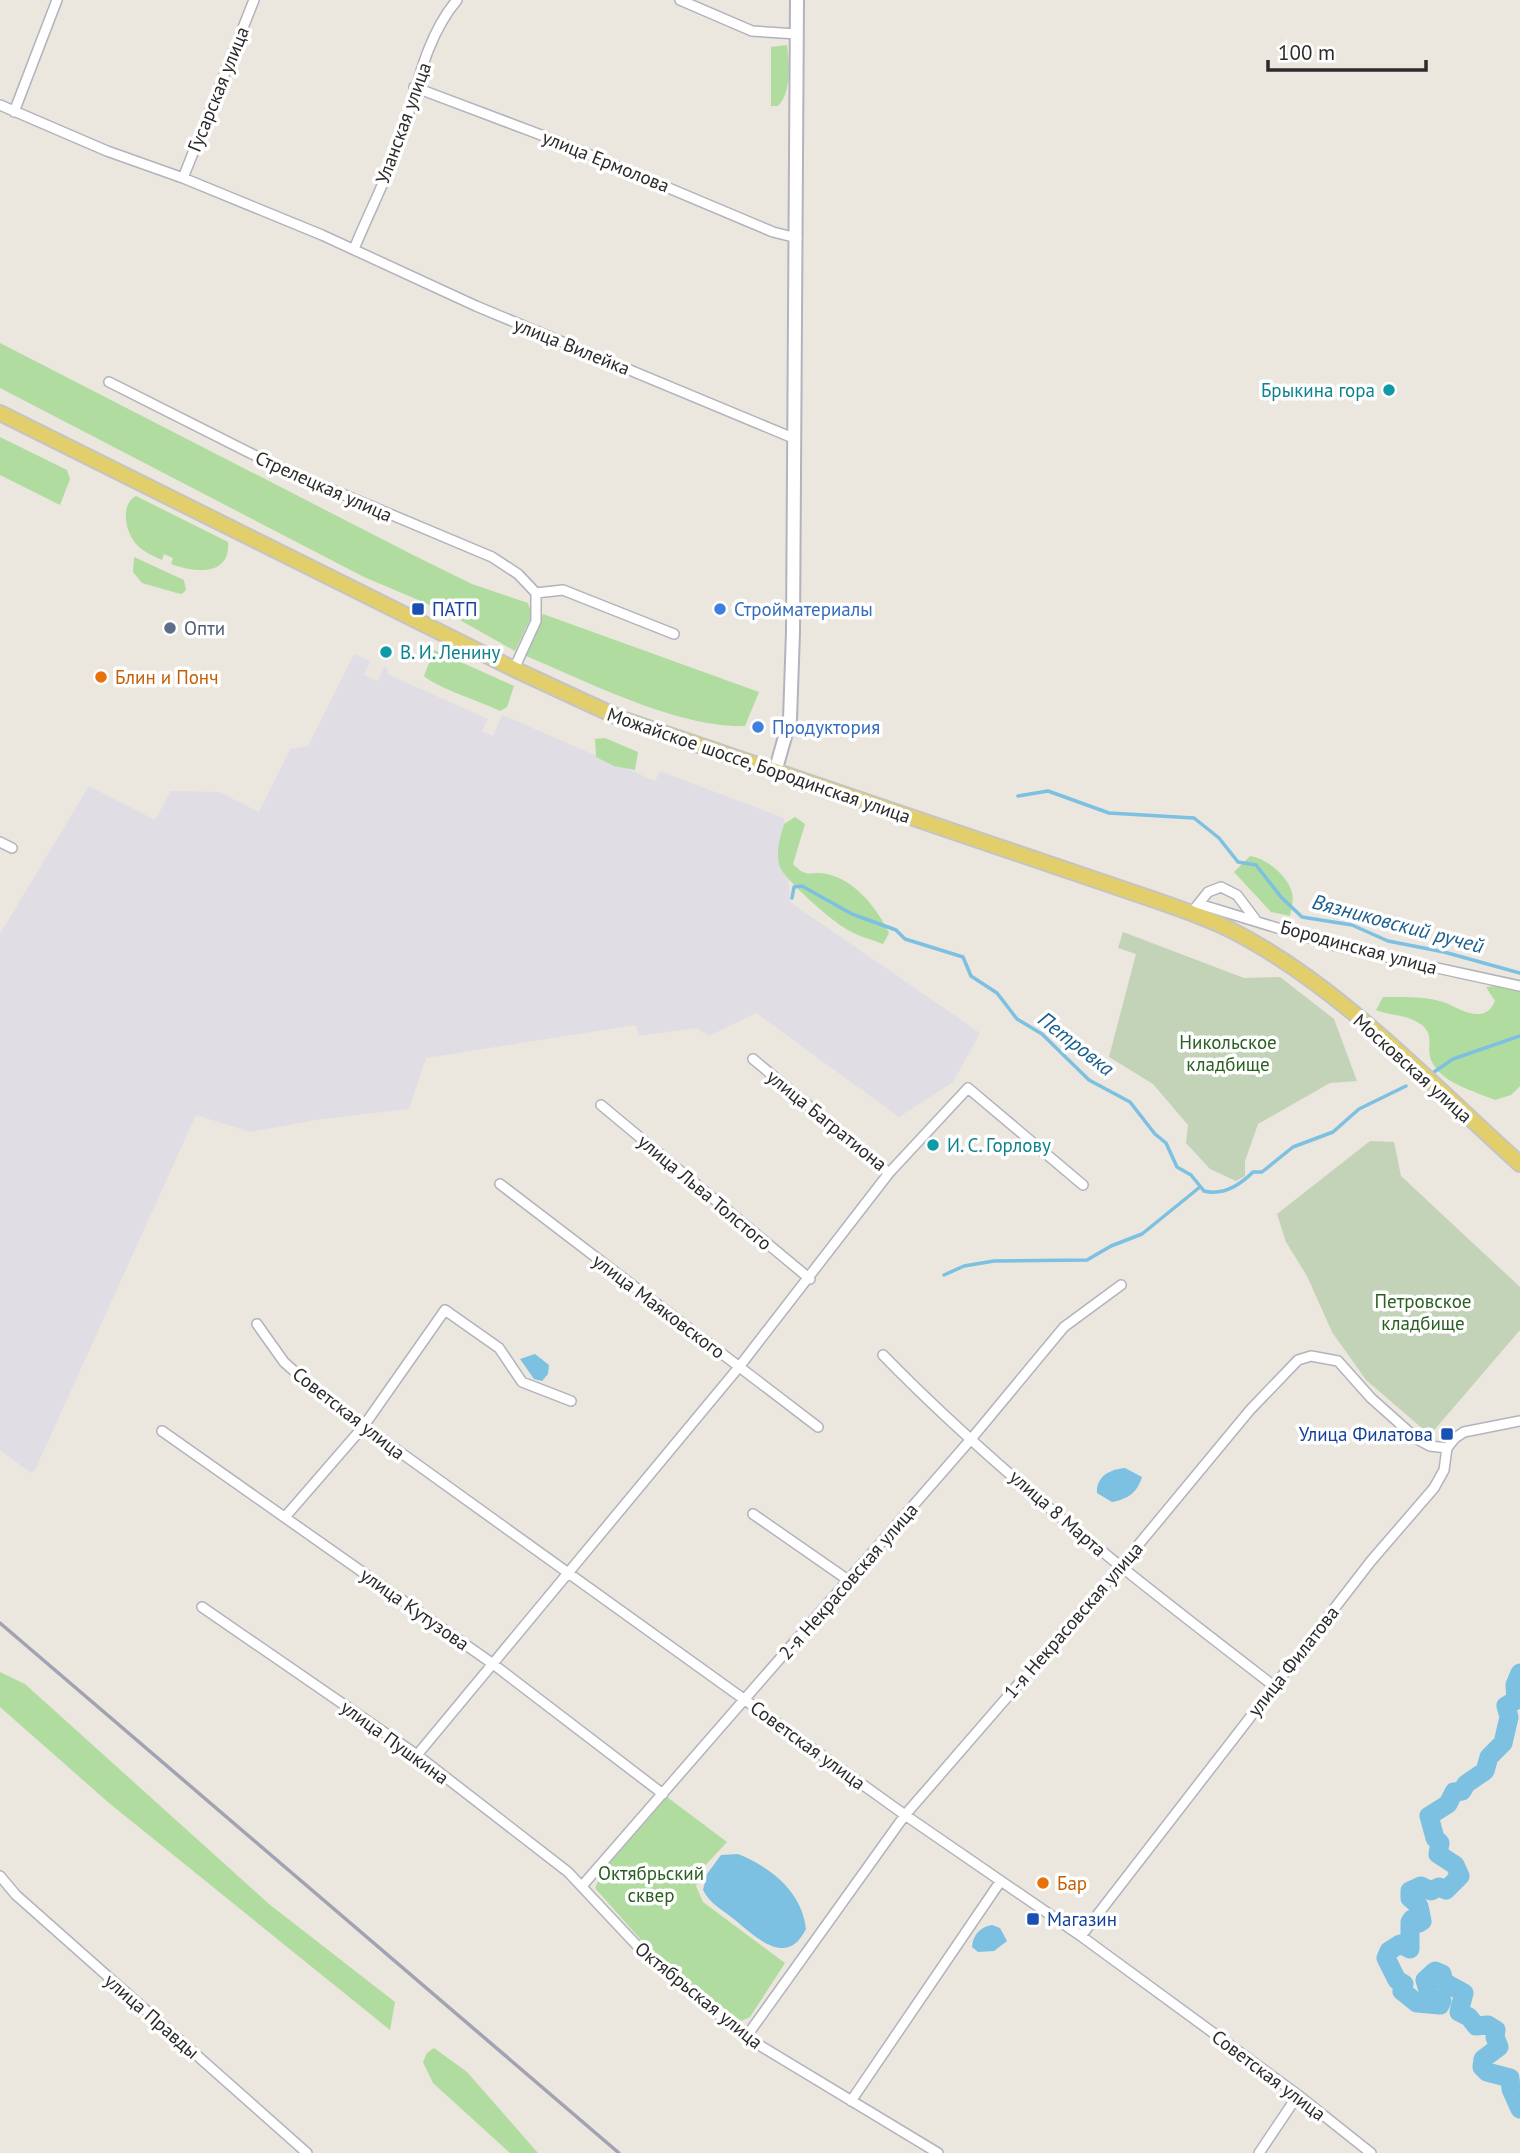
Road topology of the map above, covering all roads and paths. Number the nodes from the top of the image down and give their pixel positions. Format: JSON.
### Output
{"nodes":[{"id":1,"x":57,"y":0,"type":"edge"},
{"id":2,"x":254,"y":0,"type":"edge"},
{"id":3,"x":457,"y":0,"type":"edge"},
{"id":4,"x":680,"y":0,"type":"edge"},
{"id":5,"x":797,"y":0,"type":"edge"},
{"id":6,"x":797,"y":34,"type":"junction"},
{"id":7,"x":414,"y":86,"type":"junction"},
{"id":8,"x":0,"y":105,"type":"edge"},
{"id":9,"x":15,"y":112,"type":"junction"},
{"id":10,"x":183,"y":178,"type":"junction"},
{"id":11,"x":797,"y":238,"type":"junction"},
{"id":12,"x":354,"y":249,"type":"junction"},
{"id":13,"x":109,"y":382,"type":"dead end"},
{"id":14,"x":0,"y":413,"type":"edge"},
{"id":15,"x":793,"y":438,"type":"junction"},
{"id":16,"x":536,"y":593,"type":"junction"},
{"id":17,"x":674,"y":634,"type":"dead end"},
{"id":18,"x":514,"y":669,"type":"junction"},
{"id":19,"x":775,"y":772,"type":"junction"},
{"id":20,"x":0,"y":842,"type":"edge"},
{"id":21,"x":12,"y":848,"type":"dead end"},
{"id":22,"x":1196,"y":909,"type":"junction"},
{"id":23,"x":1255,"y":919,"type":"junction"},
{"id":24,"x":1303,"y":974,"type":"joint"},
{"id":25,"x":1520,"y":986,"type":"edge"},
{"id":26,"x":753,"y":1059,"type":"dead end"},
{"id":27,"x":601,"y":1105,"type":"dead end"},
{"id":28,"x":1520,"y":1164,"type":"edge"},
{"id":29,"x":889,"y":1174,"type":"junction"},
{"id":30,"x":500,"y":1184,"type":"dead end"},
{"id":31,"x":1083,"y":1185,"type":"dead end"},
{"id":32,"x":810,"y":1279,"type":"junction"},
{"id":33,"x":1121,"y":1286,"type":"dead end"},
{"id":34,"x":257,"y":1324,"type":"dead end"},
{"id":35,"x":883,"y":1355,"type":"dead end"},
{"id":36,"x":739,"y":1367,"type":"junction"},
{"id":37,"x":571,"y":1401,"type":"dead end"},
{"id":38,"x":1520,"y":1421,"type":"edge"},
{"id":39,"x":363,"y":1427,"type":"junction"},
{"id":40,"x":818,"y":1427,"type":"dead end"},
{"id":41,"x":163,"y":1431,"type":"dead end"},
{"id":42,"x":972,"y":1438,"type":"junction"},
{"id":43,"x":1447,"y":1448,"type":"junction"},
{"id":44,"x":753,"y":1514,"type":"dead end"},
{"id":45,"x":285,"y":1517,"type":"junction"},
{"id":46,"x":1120,"y":1567,"type":"junction"},
{"id":47,"x":569,"y":1574,"type":"junction"},
{"id":48,"x":848,"y":1580,"type":"junction"},
{"id":49,"x":202,"y":1607,"type":"dead end"},
{"id":50,"x":493,"y":1664,"type":"junction"},
{"id":51,"x":1274,"y":1686,"type":"junction"},
{"id":52,"x":746,"y":1699,"type":"junction"},
{"id":53,"x":417,"y":1755,"type":"junction"},
{"id":54,"x":663,"y":1794,"type":"junction"},
{"id":55,"x":905,"y":1815,"type":"junction"},
{"id":56,"x":0,"y":1876,"type":"edge"},
{"id":57,"x":1000,"y":1881,"type":"junction"},
{"id":58,"x":582,"y":1886,"type":"junction"},
{"id":59,"x":1081,"y":1936,"type":"junction"},
{"id":60,"x":746,"y":2037,"type":"junction"},
{"id":61,"x":1298,"y":2095,"type":"junction"},
{"id":62,"x":850,"y":2101,"type":"junction"},
{"id":63,"x":307,"y":2153,"type":"edge"},
{"id":64,"x":938,"y":2153,"type":"edge"},
{"id":65,"x":1259,"y":2153,"type":"edge"},
{"id":66,"x":1371,"y":2153,"type":"edge"}],
"edges":[{"from":1,"to":9,"type":"street"},
{"from":2,"to":10,"type":"street","name":"Гусарская улица"},
{"from":3,"to":7,"type":"street","name":"Уланская улица"},
{"from":4,"to":6,"type":"street"},
{"from":5,"to":6,"type":"street"},
{"from":6,"to":11,"type":"street"},
{"from":7,"to":11,"type":"street","name":"улица Ермолова"},
{"from":7,"to":12,"type":"street","name":"Уланская улица"},
{"from":8,"to":9,"type":"street"},
{"from":9,"to":10,"type":"street"},
{"from":10,"to":12,"type":"street","name":"улица Вилейка"},
{"from":11,"to":15,"type":"street"},
{"from":12,"to":15,"type":"street","name":"улица Вилейка"},
{"from":13,"to":16,"type":"street","name":"Стрелецкая улица"},
{"from":14,"to":18,"type":"main road","name":"Можайское шоссе, Бородинская улица"},
{"from":15,"to":19,"type":"street"},
{"from":16,"to":17,"type":"street"},
{"from":16,"to":18,"type":"street"},
{"from":18,"to":19,"type":"main road","name":"Можайское шоссе, Бородинская улица"},
{"from":19,"to":22,"type":"main road","name":"Можайское шоссе, Бородинская улица"},
{"from":20,"to":21,"type":"street"},
{"from":22,"to":23,"type":"street","name":"Бородинская улица"},
{"from":22,"to":23,"type":"street"},
{"from":22,"to":24,"type":"main road","name":"Можайское шоссе, Бородинская улица"},
{"from":23,"to":25,"type":"street","name":"Бородинская улица"},
{"from":24,"to":28,"type":"main road","name":"Московская улица"},
{"from":26,"to":29,"type":"street","name":"улица Багратиона"},
{"from":27,"to":32,"type":"street","name":"улица Льва Толстого"},
{"from":29,"to":31,"type":"street","name":"улица Багратиона"},
{"from":29,"to":32,"type":"street"},
{"from":30,"to":36,"type":"street","name":"улица Маяковского"},
{"from":32,"to":36,"type":"street"},
{"from":33,"to":42,"type":"street","name":"2-я Некрасовская улица"},
{"from":34,"to":39,"type":"street","name":"Советская улица"},
{"from":35,"to":42,"type":"street","name":"улица 8 Марта"},
{"from":36,"to":40,"type":"street","name":"улица Маяковского"},
{"from":36,"to":47,"type":"street"},
{"from":37,"to":39,"type":"street"},
{"from":38,"to":43,"type":"street"},
{"from":39,"to":45,"type":"street"},
{"from":39,"to":47,"type":"street","name":"Советская улица"},
{"from":41,"to":45,"type":"street","name":"улица Кутузова"},
{"from":42,"to":46,"type":"street","name":"улица 8 Марта"},
{"from":42,"to":48,"type":"street","name":"2-я Некрасовская улица"},
{"from":43,"to":46,"type":"street","name":"1-я Некрасовская улица"},
{"from":43,"to":51,"type":"street","name":"улица Филатова"},
{"from":44,"to":48,"type":"street"},
{"from":45,"to":50,"type":"street","name":"улица Кутузова"},
{"from":46,"to":51,"type":"street","name":"улица 8 Марта"},
{"from":46,"to":55,"type":"street","name":"1-я Некрасовская улица"},
{"from":47,"to":50,"type":"street"},
{"from":47,"to":52,"type":"street","name":"Советская улица"},
{"from":48,"to":52,"type":"street","name":"2-я Некрасовская улица"},
{"from":49,"to":53,"type":"street","name":"улица Пушкина"},
{"from":50,"to":53,"type":"street"},
{"from":50,"to":54,"type":"street","name":"улица Кутузова"},
{"from":51,"to":59,"type":"street","name":"улица Филатова"},
{"from":52,"to":54,"type":"street","name":"2-я Некрасовская улица"},
{"from":52,"to":55,"type":"street","name":"Советская улица"},
{"from":53,"to":58,"type":"street","name":"улица Пушкина"},
{"from":54,"to":58,"type":"street","name":"2-я Некрасовская улица"},
{"from":55,"to":57,"type":"street","name":"Советская улица"},
{"from":55,"to":60,"type":"street","name":"1-я Некрасовская улица"},
{"from":56,"to":63,"type":"street","name":"улица Правды"},
{"from":57,"to":59,"type":"street","name":"Советская улица"},
{"from":57,"to":62,"type":"street"},
{"from":58,"to":60,"type":"street","name":"Октябрьская улица"},
{"from":59,"to":61,"type":"street","name":"Советская улица"},
{"from":60,"to":62,"type":"street","name":"Октябрьская улица"},
{"from":61,"to":65,"type":"street"},
{"from":61,"to":66,"type":"street","name":"Советская улица"},
{"from":62,"to":64,"type":"street","name":"Октябрьская улица"}]}
